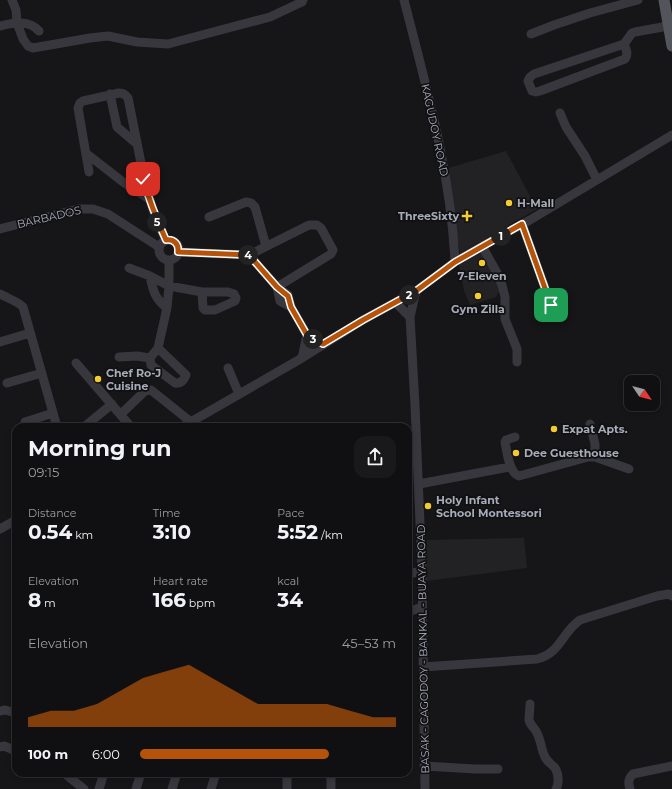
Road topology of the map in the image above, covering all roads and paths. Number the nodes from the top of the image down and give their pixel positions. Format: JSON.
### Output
{"nodes":[{"id":1,"x":12,"y":0,"type":"edge"},
{"id":2,"x":304,"y":0,"type":"edge"},
{"id":3,"x":404,"y":0,"type":"edge"},
{"id":4,"x":638,"y":0,"type":"edge"},
{"id":5,"x":664,"y":0,"type":"edge"},
{"id":6,"x":17,"y":23,"type":"junction"},
{"id":7,"x":0,"y":26,"type":"edge"},
{"id":8,"x":668,"y":26,"type":"junction"},
{"id":9,"x":39,"y":31,"type":"dead end"},
{"id":10,"x":532,"y":34,"type":"dead end"},
{"id":11,"x":624,"y":44,"type":"junction"},
{"id":12,"x":672,"y":46,"type":"edge"},
{"id":13,"x":579,"y":59,"type":"junction"},
{"id":14,"x":584,"y":74,"type":"junction"},
{"id":15,"x":110,"y":94,"type":"junction"},
{"id":16,"x":560,"y":113,"type":"dead end"},
{"id":17,"x":672,"y":136,"type":"edge"},
{"id":18,"x":137,"y":144,"type":"junction"},
{"id":19,"x":87,"y":154,"type":"junction"},
{"id":20,"x":89,"y":172,"type":"dead end"},
{"id":21,"x":597,"y":180,"type":"junction"},
{"id":22,"x":149,"y":199,"type":"junction"},
{"id":23,"x":209,"y":217,"type":"dead end"},
{"id":24,"x":522,"y":224,"type":"junction"},
{"id":25,"x":0,"y":229,"type":"edge"},
{"id":26,"x":163,"y":243,"type":"junction"},
{"id":27,"x":266,"y":246,"type":"junction"},
{"id":28,"x":482,"y":246,"type":"junction"},
{"id":29,"x":178,"y":252,"type":"junction"},
{"id":30,"x":249,"y":255,"type":"junction"},
{"id":31,"x":169,"y":260,"type":"junction"},
{"id":32,"x":455,"y":262,"type":"junction"},
{"id":33,"x":130,"y":268,"type":"dead end"},
{"id":34,"x":150,"y":276,"type":"junction"},
{"id":35,"x":169,"y":286,"type":"junction"},
{"id":36,"x":277,"y":287,"type":"junction"},
{"id":37,"x":416,"y":291,"type":"junction"},
{"id":38,"x":202,"y":292,"type":"dead end"},
{"id":39,"x":0,"y":294,"type":"edge"},
{"id":40,"x":11,"y":300,"type":"junction"},
{"id":41,"x":0,"y":303,"type":"edge"},
{"id":42,"x":396,"y":303,"type":"junction"},
{"id":43,"x":551,"y":305,"type":"dead end"},
{"id":44,"x":167,"y":308,"type":"junction"},
{"id":45,"x":410,"y":317,"type":"junction"},
{"id":46,"x":30,"y":333,"type":"junction"},
{"id":47,"x":307,"y":335,"type":"junction"},
{"id":48,"x":0,"y":342,"type":"edge"},
{"id":49,"x":323,"y":344,"type":"junction"},
{"id":50,"x":158,"y":348,"type":"junction"},
{"id":51,"x":118,"y":357,"type":"dead end"},
{"id":52,"x":150,"y":358,"type":"junction"},
{"id":53,"x":302,"y":358,"type":"junction"},
{"id":54,"x":517,"y":362,"type":"dead end"},
{"id":55,"x":76,"y":363,"type":"dead end"},
{"id":56,"x":228,"y":368,"type":"dead end"},
{"id":57,"x":42,"y":373,"type":"junction"},
{"id":58,"x":7,"y":383,"type":"dead end"},
{"id":59,"x":239,"y":394,"type":"junction"},
{"id":60,"x":112,"y":404,"type":"junction"},
{"id":61,"x":53,"y":413,"type":"junction"},
{"id":62,"x":121,"y":414,"type":"junction"},
{"id":63,"x":25,"y":422,"type":"dead end"},
{"id":64,"x":191,"y":422,"type":"joint"},
{"id":65,"x":56,"y":423,"type":"edge"},
{"id":66,"x":89,"y":423,"type":"edge"},
{"id":67,"x":129,"y":423,"type":"edge"},
{"id":68,"x":590,"y":424,"type":"dead end"},
{"id":69,"x":515,"y":437,"type":"dead end"},
{"id":70,"x":595,"y":457,"type":"junction"},
{"id":71,"x":510,"y":467,"type":"junction"},
{"id":72,"x":629,"y":469,"type":"dead end"},
{"id":73,"x":419,"y":484,"type":"junction"},
{"id":74,"x":12,"y":522,"type":"edge"},
{"id":75,"x":0,"y":529,"type":"edge"},
{"id":76,"x":422,"y":571,"type":"junction"},
{"id":77,"x":412,"y":573,"type":"edge"},
{"id":78,"x":672,"y":596,"type":"edge"},
{"id":79,"x":422,"y":607,"type":"junction"},
{"id":80,"x":412,"y":611,"type":"edge"},
{"id":81,"x":423,"y":668,"type":"junction"},
{"id":82,"x":530,"y":704,"type":"dead end"},
{"id":83,"x":0,"y":711,"type":"edge"},
{"id":84,"x":12,"y":712,"type":"edge"},
{"id":85,"x":0,"y":747,"type":"edge"},
{"id":86,"x":12,"y":749,"type":"edge"},
{"id":87,"x":424,"y":766,"type":"junction"},
{"id":88,"x":672,"y":766,"type":"edge"},
{"id":89,"x":498,"y":769,"type":"dead end"},
{"id":90,"x":70,"y":777,"type":"edge"},
{"id":91,"x":103,"y":777,"type":"edge"},
{"id":92,"x":140,"y":777,"type":"edge"},
{"id":93,"x":176,"y":777,"type":"edge"},
{"id":94,"x":215,"y":777,"type":"edge"},
{"id":95,"x":287,"y":777,"type":"edge"},
{"id":96,"x":331,"y":777,"type":"edge"},
{"id":97,"x":84,"y":789,"type":"edge"},
{"id":98,"x":99,"y":789,"type":"edge"},
{"id":99,"x":136,"y":789,"type":"edge"},
{"id":100,"x":172,"y":789,"type":"edge"},
{"id":101,"x":211,"y":789,"type":"edge"},
{"id":102,"x":287,"y":789,"type":"edge"},
{"id":103,"x":331,"y":789,"type":"edge"},
{"id":104,"x":425,"y":789,"type":"edge"},
{"id":105,"x":556,"y":789,"type":"edge"},
{"id":106,"x":630,"y":789,"type":"edge"}],
"edges":[{"from":1,"to":6,"type":"street"},
{"from":2,"to":6,"type":"street"},
{"from":3,"to":32,"type":"street","name":"KAGUDOY ROAD"},
{"from":4,"to":10,"type":"street"},
{"from":5,"to":8,"type":"main road"},
{"from":6,"to":7,"type":"street"},
{"from":6,"to":9,"type":"street"},
{"from":8,"to":11,"type":"street"},
{"from":8,"to":12,"type":"main road"},
{"from":11,"to":13,"type":"street"},
{"from":11,"to":14,"type":"street"},
{"from":13,"to":14,"type":"street"},
{"from":13,"to":14,"type":"street"},
{"from":15,"to":18,"type":"street"},
{"from":15,"to":18,"type":"street"},
{"from":15,"to":19,"type":"street"},
{"from":16,"to":21,"type":"street"},
{"from":17,"to":21,"type":"street"},
{"from":18,"to":22,"type":"street"},
{"from":19,"to":20,"type":"street"},
{"from":19,"to":22,"type":"street"},
{"from":21,"to":24,"type":"street"},
{"from":22,"to":26,"type":"street"},
{"from":23,"to":27,"type":"street"},
{"from":24,"to":28,"type":"street"},
{"from":24,"to":43,"type":"street"},
{"from":25,"to":26,"type":"street","name":"BARBADOS"},
{"from":26,"to":29,"type":"street"},
{"from":26,"to":31,"type":"street"},
{"from":27,"to":30,"type":"street"},
{"from":27,"to":36,"type":"street"},
{"from":28,"to":32,"type":"street"},
{"from":28,"to":54,"type":"street"},
{"from":29,"to":30,"type":"street"},
{"from":29,"to":31,"type":"street"},
{"from":30,"to":36,"type":"street"},
{"from":31,"to":35,"type":"street"},
{"from":32,"to":37,"type":"street"},
{"from":33,"to":34,"type":"street"},
{"from":34,"to":35,"type":"street"},
{"from":34,"to":44,"type":"street"},
{"from":35,"to":38,"type":"street"},
{"from":35,"to":44,"type":"street"},
{"from":36,"to":47,"type":"street"},
{"from":37,"to":42,"type":"street"},
{"from":37,"to":45,"type":"street","name":"BASAK - CAGODOY - BANKAL - BUAYA ROAD"},
{"from":39,"to":40,"type":"street"},
{"from":40,"to":41,"type":"street"},
{"from":40,"to":46,"type":"street"},
{"from":42,"to":45,"type":"street"},
{"from":42,"to":49,"type":"street"},
{"from":44,"to":50,"type":"street"},
{"from":45,"to":73,"type":"street","name":"BASAK - CAGODOY - BANKAL - BUAYA ROAD"},
{"from":46,"to":48,"type":"street"},
{"from":46,"to":57,"type":"street"},
{"from":47,"to":49,"type":"street"},
{"from":47,"to":53,"type":"street"},
{"from":49,"to":53,"type":"street"},
{"from":50,"to":52,"type":"street"},
{"from":50,"to":52,"type":"street"},
{"from":51,"to":52,"type":"street"},
{"from":53,"to":59,"type":"street"},
{"from":55,"to":60,"type":"street"},
{"from":56,"to":59,"type":"street"},
{"from":57,"to":58,"type":"street"},
{"from":57,"to":61,"type":"street"},
{"from":59,"to":64,"type":"street"},
{"from":60,"to":62,"type":"street"},
{"from":60,"to":66,"type":"street"},
{"from":61,"to":63,"type":"street"},
{"from":61,"to":65,"type":"street"},
{"from":62,"to":64,"type":"street"},
{"from":62,"to":67,"type":"street"},
{"from":68,"to":70,"type":"street"},
{"from":69,"to":71,"type":"street"},
{"from":70,"to":71,"type":"street"},
{"from":70,"to":72,"type":"street"},
{"from":71,"to":73,"type":"street"},
{"from":73,"to":76,"type":"street","name":"BASAK - CAGODOY - BANKAL - BUAYA ROAD"},
{"from":74,"to":75,"type":"street"},
{"from":76,"to":77,"type":"street"},
{"from":76,"to":79,"type":"street","name":"BASAK - CAGODOY - BANKAL - BUAYA ROAD"},
{"from":78,"to":81,"type":"street"},
{"from":79,"to":80,"type":"street"},
{"from":79,"to":81,"type":"street","name":"BASAK - CAGODOY - BANKAL - BUAYA ROAD"},
{"from":81,"to":87,"type":"street","name":"BASAK - CAGODOY - BANKAL - BUAYA ROAD"},
{"from":82,"to":105,"type":"street"},
{"from":83,"to":84,"type":"street"},
{"from":85,"to":86,"type":"street"},
{"from":87,"to":89,"type":"street"},
{"from":87,"to":104,"type":"street","name":"BASAK - CAGODOY - BANKAL - BUAYA ROAD"},
{"from":88,"to":106,"type":"street"},
{"from":90,"to":97,"type":"street"},
{"from":91,"to":98,"type":"street"},
{"from":92,"to":99,"type":"street"},
{"from":93,"to":100,"type":"street"},
{"from":94,"to":101,"type":"street"},
{"from":95,"to":102,"type":"street"},
{"from":96,"to":103,"type":"street"}]}
